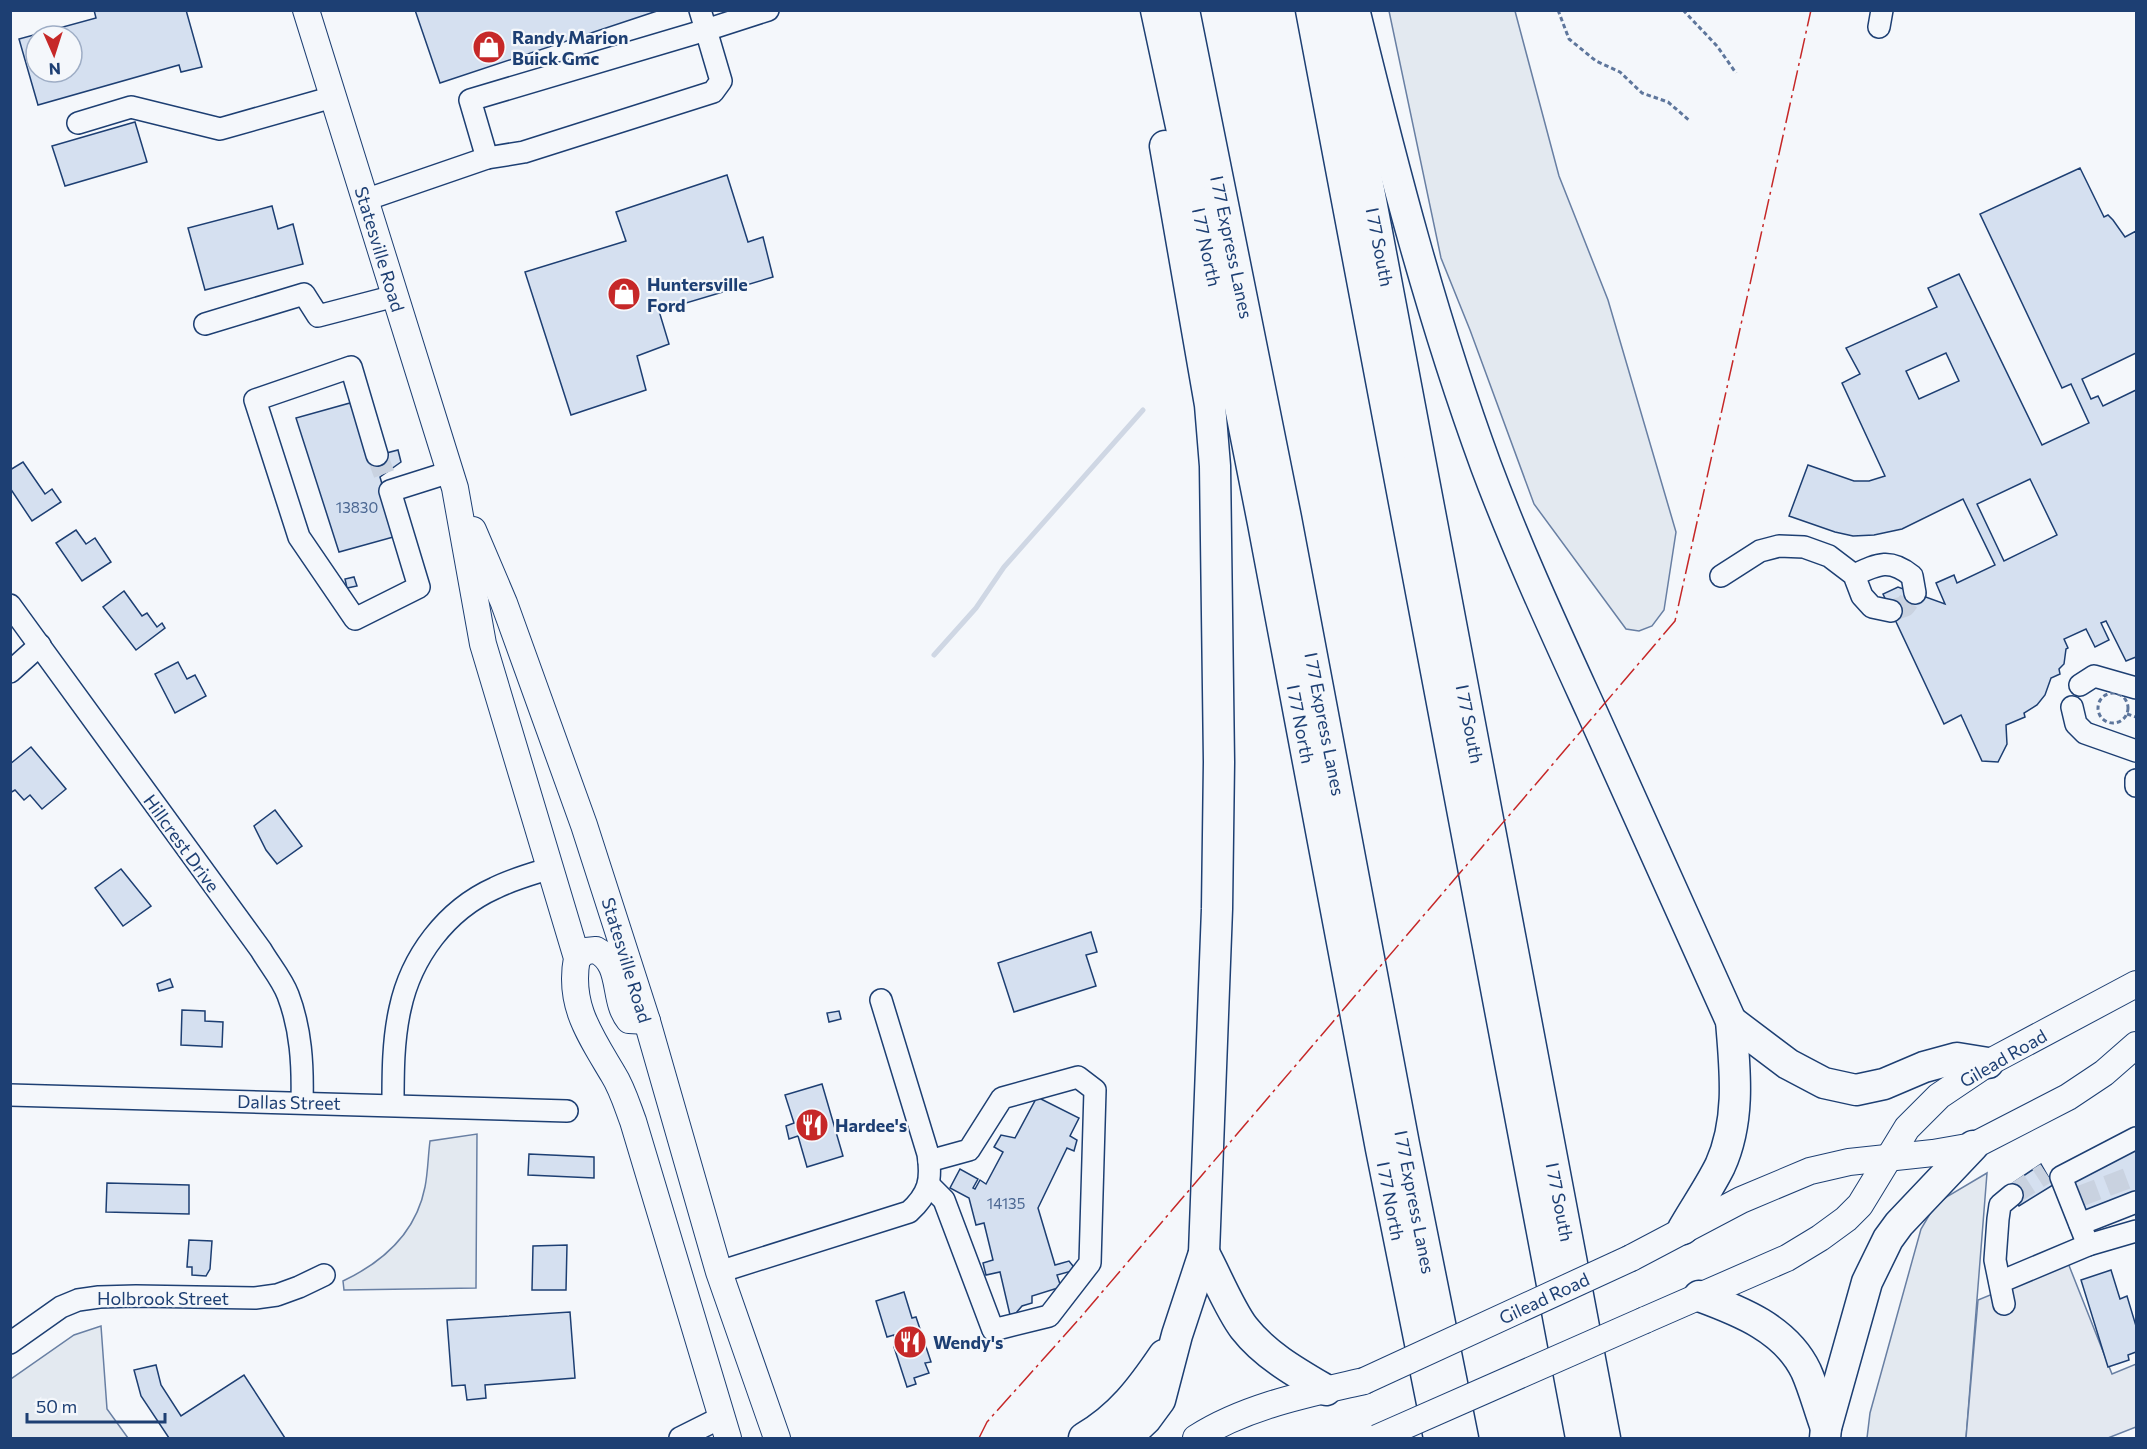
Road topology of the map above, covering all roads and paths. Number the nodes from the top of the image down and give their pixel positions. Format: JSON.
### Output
{"nodes":[{"id":1,"x":306,"y":10,"type":"edge"},
{"id":2,"x":768,"y":10,"type":"edge"},
{"id":3,"x":1142,"y":10,"type":"edge"},
{"id":4,"x":1156,"y":10,"type":"edge"},
{"id":5,"x":1184,"y":10,"type":"edge"},
{"id":6,"x":1311,"y":10,"type":"edge"},
{"id":7,"x":1335,"y":10,"type":"edge"},
{"id":8,"x":1354,"y":10,"type":"edge"},
{"id":9,"x":1558,"y":10,"type":"edge"},
{"id":10,"x":1683,"y":10,"type":"edge"},
{"id":11,"x":703,"y":20,"type":"edge"},
{"id":12,"x":1736,"y":73,"type":"dead end"},
{"id":13,"x":333,"y":97,"type":"junction"},
{"id":14,"x":1690,"y":121,"type":"dead end"},
{"id":15,"x":78,"y":123,"type":"dead end"},
{"id":16,"x":488,"y":158,"type":"junction"},
{"id":17,"x":365,"y":200,"type":"junction"},
{"id":18,"x":395,"y":296,"type":"junction"},
{"id":19,"x":205,"y":324,"type":"dead end"},
{"id":20,"x":384,"y":473,"type":"junction"},
{"id":21,"x":453,"y":480,"type":"junction"},
{"id":22,"x":1854,"y":575,"type":"junction"},
{"id":23,"x":1721,"y":576,"type":"dead end"},
{"id":24,"x":1915,"y":593,"type":"dead end"},
{"id":25,"x":10,"y":604,"type":"edge"},
{"id":26,"x":1891,"y":611,"type":"dead end"},
{"id":27,"x":40,"y":645,"type":"junction"},
{"id":28,"x":10,"y":672,"type":"edge"},
{"id":29,"x":2079,"y":686,"type":"dead end"},
{"id":30,"x":2136,"y":688,"type":"edge"},
{"id":31,"x":2072,"y":707,"type":"dead end"},
{"id":32,"x":2127,"y":714,"type":"junction"},
{"id":33,"x":2136,"y":717,"type":"edge"},
{"id":34,"x":2136,"y":751,"type":"edge"},
{"id":35,"x":2136,"y":780,"type":"edge"},
{"id":36,"x":2136,"y":786,"type":"edge"},
{"id":37,"x":551,"y":868,"type":"junction"},
{"id":38,"x":578,"y":958,"type":"junction"},
{"id":39,"x":2136,"y":984,"type":"edge"},
{"id":40,"x":881,"y":1000,"type":"dead end"},
{"id":41,"x":647,"y":1021,"type":"junction"},
{"id":42,"x":1731,"y":1021,"type":"junction"},
{"id":43,"x":2135,"y":1045,"type":"edge"},
{"id":44,"x":1988,"y":1063,"type":"junction"},
{"id":45,"x":10,"y":1095,"type":"edge"},
{"id":46,"x":302,"y":1102,"type":"junction"},
{"id":47,"x":393,"y":1105,"type":"junction"},
{"id":48,"x":567,"y":1111,"type":"dead end"},
{"id":49,"x":2136,"y":1138,"type":"edge"},
{"id":50,"x":1973,"y":1146,"type":"junction"},
{"id":51,"x":2109,"y":1152,"type":"junction"},
{"id":52,"x":1890,"y":1157,"type":"junction"},
{"id":53,"x":929,"y":1161,"type":"junction"},
{"id":54,"x":2046,"y":1173,"type":"tunnel mouth"},
{"id":55,"x":929,"y":1185,"type":"junction"},
{"id":56,"x":2012,"y":1195,"type":"tunnel mouth"},
{"id":57,"x":2136,"y":1202,"type":"edge"},
{"id":58,"x":2080,"y":1224,"type":"junction"},
{"id":59,"x":1683,"y":1229,"type":"junction"},
{"id":60,"x":2136,"y":1231,"type":"edge"},
{"id":61,"x":2088,"y":1245,"type":"junction"},
{"id":62,"x":1204,"y":1253,"type":"junction"},
{"id":63,"x":718,"y":1272,"type":"junction"},
{"id":64,"x":324,"y":1275,"type":"dead end"},
{"id":65,"x":2000,"y":1282,"type":"junction"},
{"id":66,"x":1700,"y":1296,"type":"junction"},
{"id":67,"x":2004,"y":1304,"type":"dead end"},
{"id":68,"x":1177,"y":1335,"type":"junction"},
{"id":69,"x":10,"y":1343,"type":"edge"},
{"id":70,"x":1326,"y":1390,"type":"junction"},
{"id":71,"x":725,"y":1428,"type":"edge"},
{"id":72,"x":1825,"y":1433,"type":"edge"},
{"id":73,"x":680,"y":1438,"type":"edge"},
{"id":74,"x":777,"y":1438,"type":"edge"},
{"id":75,"x":1084,"y":1438,"type":"edge"},
{"id":76,"x":1126,"y":1438,"type":"edge"},
{"id":77,"x":1197,"y":1438,"type":"edge"},
{"id":78,"x":1376,"y":1438,"type":"edge"},
{"id":79,"x":1439,"y":1438,"type":"edge"},
{"id":80,"x":1463,"y":1438,"type":"edge"},
{"id":81,"x":1581,"y":1438,"type":"edge"},
{"id":82,"x":1605,"y":1438,"type":"edge"}],
"edges":[{"from":1,"to":13,"type":"main road","name":"Statesville Road"},
{"from":2,"to":11,"type":"street"},
{"from":3,"to":62,"type":"highway"},
{"from":4,"to":79,"type":"highway","name":"I 77 North"},
{"from":5,"to":80,"type":"highway","name":"I 77 Express Lanes"},
{"from":6,"to":81,"type":"highway"},
{"from":7,"to":82,"type":"highway","name":"I 77 South"},
{"from":8,"to":42,"type":"highway"},
{"from":9,"to":14,"type":"path"},
{"from":10,"to":12,"type":"path"},
{"from":11,"to":16,"type":"street"},
{"from":11,"to":16,"type":"street"},
{"from":13,"to":15,"type":"street"},
{"from":13,"to":17,"type":"main road","name":"Statesville Road"},
{"from":16,"to":17,"type":"street"},
{"from":17,"to":18,"type":"main road","name":"Statesville Road"},
{"from":18,"to":19,"type":"street"},
{"from":18,"to":21,"type":"main road","name":"Statesville Road"},
{"from":20,"to":20,"type":"street"},
{"from":20,"to":21,"type":"street"},
{"from":21,"to":37,"type":"main road","name":"Statesville Road"},
{"from":21,"to":41,"type":"main road","name":"Statesville Road"},
{"from":22,"to":23,"type":"street"},
{"from":22,"to":24,"type":"street"},
{"from":22,"to":26,"type":"street"},
{"from":25,"to":27,"type":"street","name":"Hillcrest Drive"},
{"from":27,"to":28,"type":"street"},
{"from":27,"to":46,"type":"street","name":"Hillcrest Drive"},
{"from":29,"to":30,"type":"street"},
{"from":31,"to":34,"type":"street"},
{"from":32,"to":32,"type":"path"},
{"from":32,"to":33,"type":"path"},
{"from":35,"to":36,"type":"street"},
{"from":37,"to":38,"type":"main road","name":"Statesville Road"},
{"from":37,"to":47,"type":"street"},
{"from":38,"to":41,"type":"main road"},
{"from":38,"to":71,"type":"main road","name":"Statesville Road"},
{"from":39,"to":44,"type":"main road","name":"Gilead Road"},
{"from":40,"to":53,"type":"street"},
{"from":41,"to":63,"type":"main road","name":"Statesville Road"},
{"from":42,"to":44,"type":"highway"},
{"from":42,"to":59,"type":"highway"},
{"from":43,"to":50,"type":"main road","name":"Gilead Road"},
{"from":44,"to":52,"type":"main road","name":"Gilead Road"},
{"from":45,"to":46,"type":"street","name":"Dallas Street"},
{"from":46,"to":47,"type":"street","name":"Dallas Street"},
{"from":47,"to":48,"type":"street","name":"Dallas Street"},
{"from":49,"to":51,"type":"street"},
{"from":50,"to":52,"type":"main road","name":"Gilead Road"},
{"from":50,"to":72,"type":"highway"},
{"from":51,"to":54,"type":"street"},
{"from":51,"to":58,"type":"street"},
{"from":52,"to":59,"type":"main road","name":"Gilead Road"},
{"from":52,"to":66,"type":"main road","name":"Gilead Road"},
{"from":53,"to":55,"type":"street"},
{"from":53,"to":55,"type":"street"},
{"from":55,"to":63,"type":"street"},
{"from":56,"to":65,"type":"street"},
{"from":57,"to":58,"type":"street"},
{"from":58,"to":61,"type":"street"},
{"from":59,"to":70,"type":"main road","name":"Gilead Road","bridge":true},
{"from":60,"to":61,"type":"street"},
{"from":61,"to":65,"type":"street"},
{"from":62,"to":68,"type":"highway"},
{"from":62,"to":70,"type":"highway"},
{"from":63,"to":74,"type":"main road","name":"Statesville Road"},
{"from":64,"to":69,"type":"street","name":"Holbrook Street"},
{"from":65,"to":67,"type":"street"},
{"from":66,"to":72,"type":"highway"},
{"from":66,"to":78,"type":"main road","name":"Gilead Road","bridge":true},
{"from":68,"to":75,"type":"highway"},
{"from":68,"to":76,"type":"highway"},
{"from":70,"to":77,"type":"main road","name":"Gilead Road"},
{"from":71,"to":73,"type":"street"}]}
